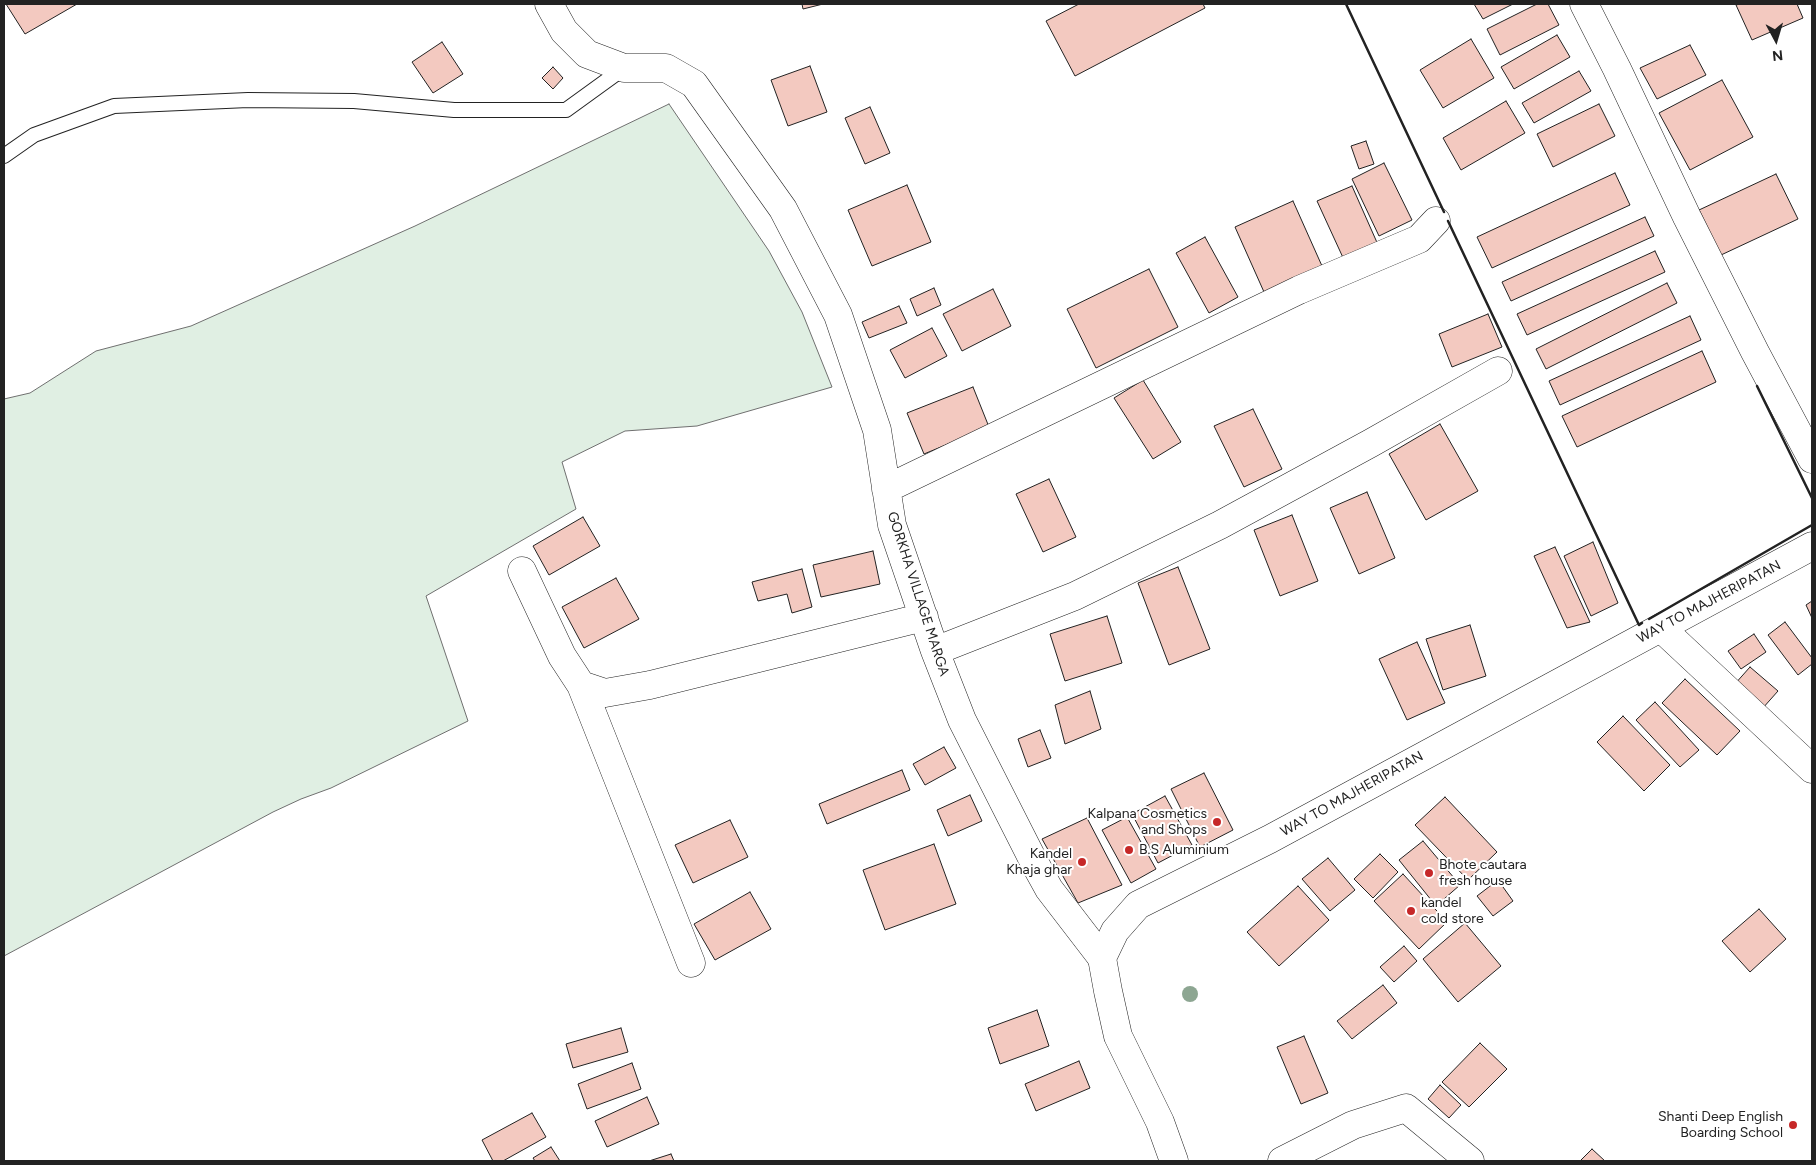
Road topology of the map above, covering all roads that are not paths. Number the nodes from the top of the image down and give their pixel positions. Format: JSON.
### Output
{"nodes":[{"id":1,"x":548,"y":4,"type":"edge"},
{"id":2,"x":1584,"y":4,"type":"edge"},
{"id":3,"x":624,"y":68,"type":"junction"},
{"id":4,"x":4,"y":156,"type":"edge"},
{"id":5,"x":1436,"y":221,"type":"dead end"},
{"id":6,"x":1498,"y":371,"type":"dead end"},
{"id":7,"x":1812,"y":460,"type":"edge"},
{"id":8,"x":886,"y":488,"type":"junction"},
{"id":9,"x":1812,"y":546,"type":"edge"},
{"id":10,"x":522,"y":571,"type":"dead end"},
{"id":11,"x":924,"y":617,"type":"junction"},
{"id":12,"x":1661,"y":628,"type":"junction"},
{"id":13,"x":935,"y":651,"type":"junction"},
{"id":14,"x":581,"y":685,"type":"junction"},
{"id":15,"x":1812,"y":770,"type":"edge"},
{"id":16,"x":1102,"y":958,"type":"junction"},
{"id":17,"x":691,"y":964,"type":"dead end"},
{"id":18,"x":1174,"y":1161,"type":"edge"},
{"id":19,"x":1282,"y":1161,"type":"edge"},
{"id":20,"x":1470,"y":1161,"type":"edge"}],
"edges":[{"from":1,"to":3,"type":"street","name":"GORKHA VILLAGE MARGA"},
{"from":2,"to":7,"type":"street"},
{"from":3,"to":4,"type":"lane"},
{"from":3,"to":8,"type":"street","name":"GORKHA VILLAGE MARGA"},
{"from":5,"to":8,"type":"street"},
{"from":6,"to":13,"type":"street"},
{"from":8,"to":11,"type":"street","name":"GORKHA VILLAGE MARGA"},
{"from":9,"to":12,"type":"street","name":"WAY TO MAJHERIPATAN"},
{"from":10,"to":14,"type":"street"},
{"from":11,"to":13,"type":"street","name":"GORKHA VILLAGE MARGA"},
{"from":11,"to":14,"type":"street"},
{"from":12,"to":15,"type":"street"},
{"from":12,"to":16,"type":"street","name":"WAY TO MAJHERIPATAN"},
{"from":13,"to":16,"type":"street","name":"GORKHA VILLAGE MARGA"},
{"from":14,"to":17,"type":"street"},
{"from":16,"to":18,"type":"street"},
{"from":19,"to":20,"type":"street"}]}
